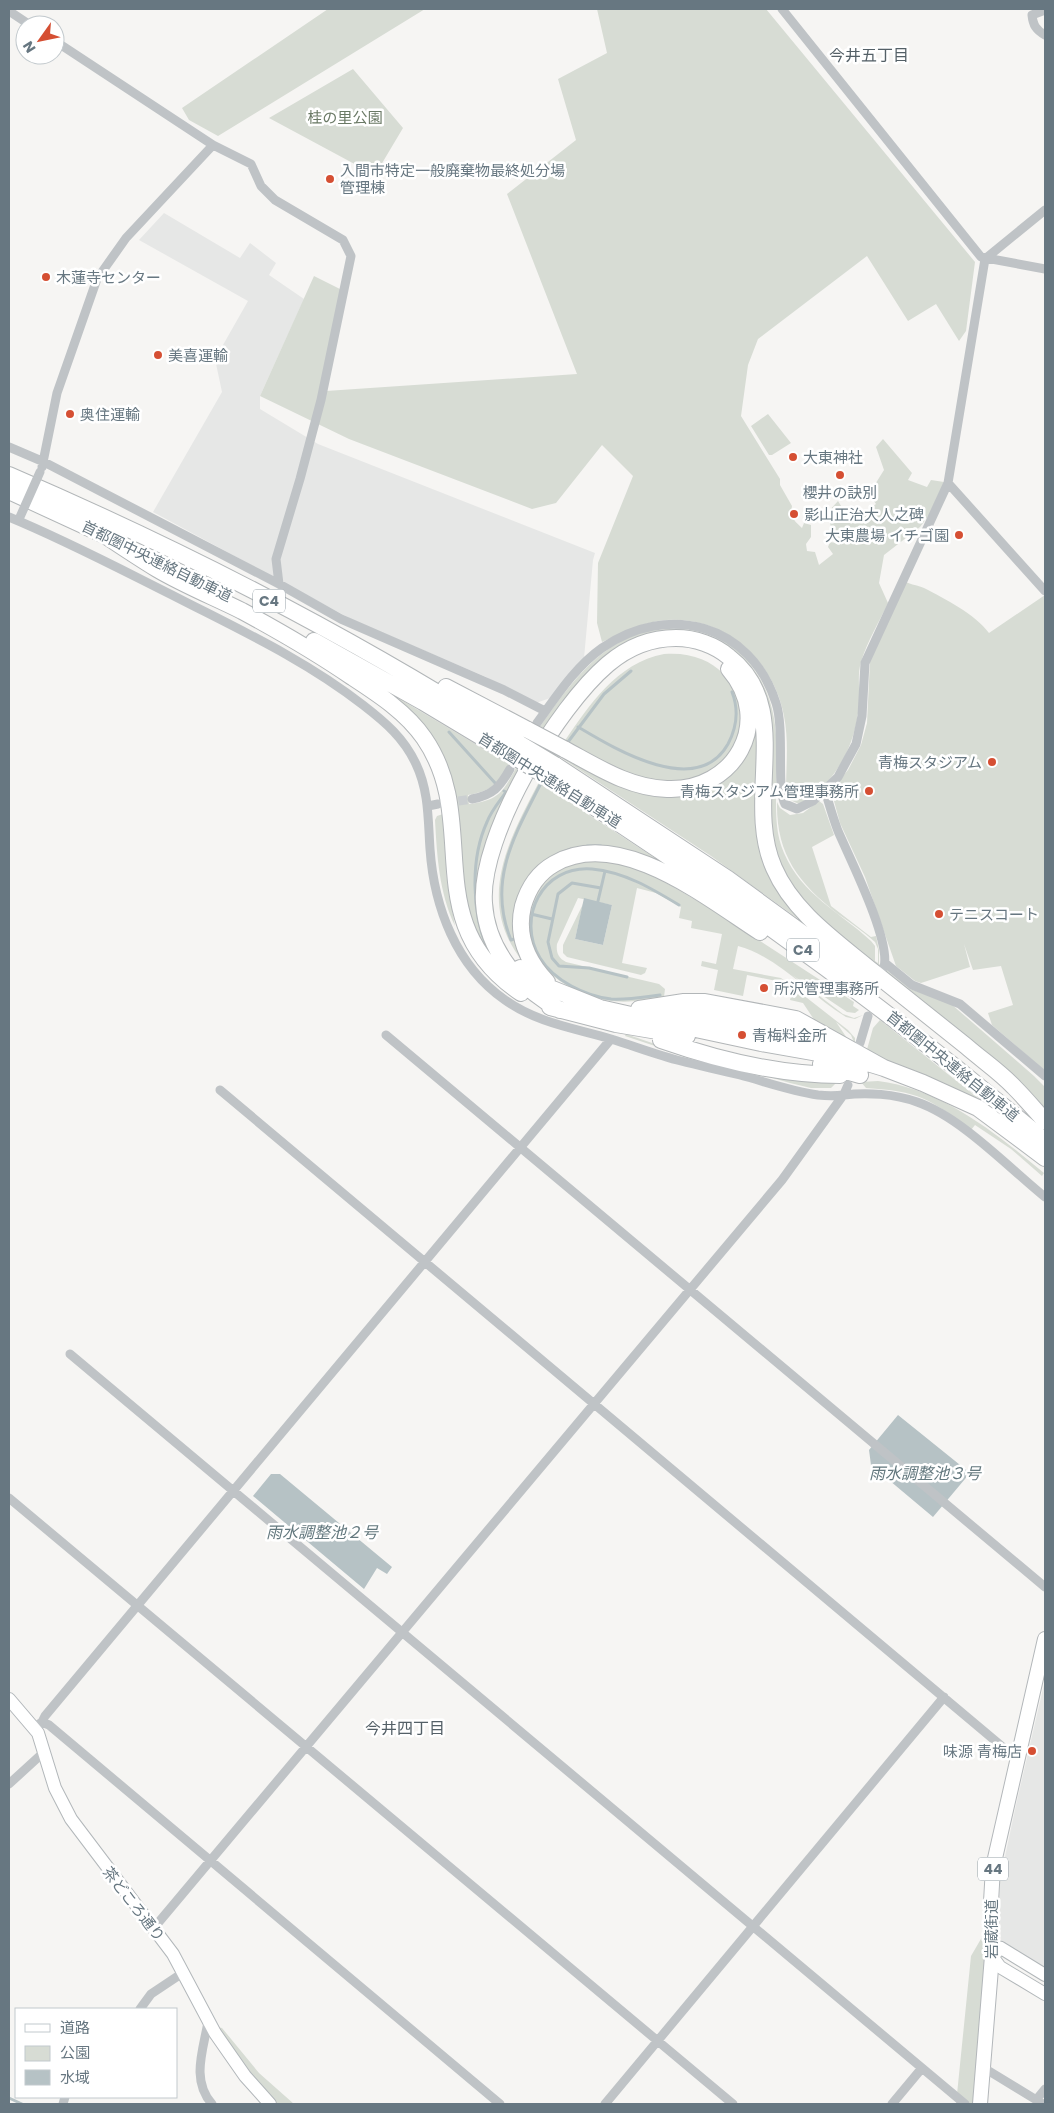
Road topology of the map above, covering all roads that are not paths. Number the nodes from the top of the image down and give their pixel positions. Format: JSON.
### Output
{"nodes":[{"id":1,"x":782,"y":9,"type":"edge"},
{"id":2,"x":1024,"y":9,"type":"edge"},
{"id":3,"x":1045,"y":10,"type":"edge"},
{"id":4,"x":1032,"y":15,"type":"junction"},
{"id":5,"x":1045,"y":35,"type":"edge"},
{"id":6,"x":65,"y":48,"type":"edge"},
{"id":7,"x":213,"y":145,"type":"junction"},
{"id":8,"x":1045,"y":210,"type":"edge"},
{"id":9,"x":985,"y":259,"type":"junction"},
{"id":10,"x":1045,"y":269,"type":"edge"},
{"id":11,"x":9,"y":447,"type":"edge"},
{"id":12,"x":44,"y":462,"type":"junction"},
{"id":13,"x":9,"y":475,"type":"edge"},
{"id":14,"x":948,"y":483,"type":"junction"},
{"id":15,"x":9,"y":491,"type":"edge"},
{"id":16,"x":9,"y":517,"type":"edge"},
{"id":17,"x":20,"y":519,"type":"junction"},
{"id":18,"x":103,"y":534,"type":"junction"},
{"id":19,"x":280,"y":584,"type":"junction"},
{"id":20,"x":1045,"y":591,"type":"edge"},
{"id":21,"x":545,"y":711,"type":"junction"},
{"id":22,"x":522,"y":744,"type":"junction"},
{"id":23,"x":551,"y":771,"type":"junction"},
{"id":24,"x":825,"y":790,"type":"junction"},
{"id":25,"x":472,"y":799,"type":"tunnel mouth"},
{"id":26,"x":438,"y":804,"type":"tunnel mouth"},
{"id":27,"x":428,"y":806,"type":"junction"},
{"id":28,"x":557,"y":992,"type":"junction"},
{"id":29,"x":658,"y":1008,"type":"junction"},
{"id":30,"x":560,"y":1010,"type":"junction"},
{"id":31,"x":868,"y":1016,"type":"dead end"},
{"id":32,"x":620,"y":1021,"type":"junction"},
{"id":33,"x":908,"y":1030,"type":"junction"},
{"id":34,"x":386,"y":1035,"type":"dead end"},
{"id":35,"x":839,"y":1044,"type":"junction"},
{"id":36,"x":857,"y":1048,"type":"junction"},
{"id":37,"x":884,"y":1068,"type":"junction"},
{"id":38,"x":1045,"y":1076,"type":"edge"},
{"id":39,"x":854,"y":1080,"type":"junction"},
{"id":40,"x":220,"y":1090,"type":"dead end"},
{"id":41,"x":844,"y":1094,"type":"junction"},
{"id":42,"x":1045,"y":1122,"type":"edge"},
{"id":43,"x":1045,"y":1141,"type":"edge"},
{"id":44,"x":522,"y":1148,"type":"junction"},
{"id":45,"x":1045,"y":1158,"type":"edge"},
{"id":46,"x":1045,"y":1169,"type":"edge"},
{"id":47,"x":1045,"y":1198,"type":"edge"},
{"id":48,"x":425,"y":1262,"type":"junction"},
{"id":49,"x":691,"y":1289,"type":"junction"},
{"id":50,"x":70,"y":1354,"type":"dead end"},
{"id":51,"x":594,"y":1404,"type":"junction"},
{"id":52,"x":234,"y":1491,"type":"junction"},
{"id":53,"x":9,"y":1498,"type":"edge"},
{"id":54,"x":1045,"y":1587,"type":"edge"},
{"id":55,"x":138,"y":1606,"type":"junction"},
{"id":56,"x":403,"y":1633,"type":"junction"},
{"id":57,"x":1045,"y":1639,"type":"edge"},
{"id":58,"x":944,"y":1697,"type":"junction"},
{"id":59,"x":9,"y":1699,"type":"edge"},
{"id":60,"x":38,"y":1725,"type":"junction"},
{"id":61,"x":307,"y":1748,"type":"junction"},
{"id":62,"x":44,"y":1752,"type":"junction"},
{"id":63,"x":1018,"y":1759,"type":"junction"},
{"id":64,"x":9,"y":1784,"type":"edge"},
{"id":65,"x":211,"y":1862,"type":"junction"},
{"id":66,"x":753,"y":1926,"type":"junction"},
{"id":67,"x":154,"y":1929,"type":"junction"},
{"id":68,"x":992,"y":1956,"type":"junction"},
{"id":69,"x":184,"y":1972,"type":"junction"},
{"id":70,"x":1045,"y":1974,"type":"edge"},
{"id":71,"x":1045,"y":1994,"type":"edge"},
{"id":72,"x":141,"y":2008,"type":"edge"},
{"id":73,"x":208,"y":2022,"type":"junction"},
{"id":74,"x":657,"y":2041,"type":"junction"},
{"id":75,"x":922,"y":2068,"type":"junction"},
{"id":76,"x":984,"y":2068,"type":"junction"},
{"id":77,"x":1045,"y":2089,"type":"edge"},
{"id":78,"x":1039,"y":2102,"type":"edge"},
{"id":79,"x":212,"y":2104,"type":"edge"},
{"id":80,"x":270,"y":2104,"type":"edge"},
{"id":81,"x":500,"y":2104,"type":"edge"},
{"id":82,"x":605,"y":2104,"type":"edge"},
{"id":83,"x":733,"y":2104,"type":"edge"},
{"id":84,"x":892,"y":2104,"type":"edge"},
{"id":85,"x":964,"y":2104,"type":"edge"},
{"id":86,"x":980,"y":2104,"type":"edge"}],
"edges":[{"from":1,"to":9,"type":"street"},
{"from":2,"to":4,"type":"street"},
{"from":3,"to":4,"type":"street"},
{"from":4,"to":5,"type":"street"},
{"from":6,"to":7,"type":"street"},
{"from":7,"to":12,"type":"street"},
{"from":7,"to":19,"type":"street"},
{"from":8,"to":9,"type":"street"},
{"from":9,"to":10,"type":"street"},
{"from":9,"to":14,"type":"street"},
{"from":11,"to":12,"type":"street"},
{"from":12,"to":17,"type":"street","bridge":true},
{"from":12,"to":19,"type":"street"},
{"from":13,"to":22,"type":"highway","name":"首都圏中央連絡自動車道","number":"C4"},
{"from":14,"to":20,"type":"street"},
{"from":14,"to":24,"type":"street"},
{"from":15,"to":18,"type":"highway","name":"首都圏中央連絡自動車道","number":"C4"},
{"from":16,"to":17,"type":"street"},
{"from":17,"to":27,"type":"street"},
{"from":18,"to":22,"type":"highway","name":"首都圏中央連絡自動車道","number":"C4"},
{"from":18,"to":30,"type":"highway"},
{"from":19,"to":21,"type":"street"},
{"from":21,"to":22,"type":"street"},
{"from":21,"to":24,"type":"street"},
{"from":22,"to":23,"type":"highway","name":"首都圏中央連絡自動車道","number":"C4","bridge":true},
{"from":22,"to":25,"type":"street"},
{"from":22,"to":28,"type":"highway","bridge":true},
{"from":23,"to":33,"type":"highway","name":"首都圏中央連絡自動車道","number":"C4"},
{"from":23,"to":42,"type":"highway","name":"首都圏中央連絡自動車道","number":"C4"},
{"from":24,"to":38,"type":"street"},
{"from":26,"to":27,"type":"street"},
{"from":27,"to":32,"type":"street"},
{"from":28,"to":32,"type":"highway"},
{"from":28,"to":33,"type":"highway"},
{"from":29,"to":32,"type":"highway"},
{"from":29,"to":35,"type":"highway"},
{"from":29,"to":35,"type":"highway"},
{"from":29,"to":36,"type":"highway"},
{"from":30,"to":32,"type":"highway"},
{"from":30,"to":42,"type":"highway"},
{"from":31,"to":36,"type":"street"},
{"from":32,"to":37,"type":"highway"},
{"from":32,"to":39,"type":"highway"},
{"from":32,"to":39,"type":"highway"},
{"from":32,"to":41,"type":"street"},
{"from":32,"to":44,"type":"street"},
{"from":33,"to":43,"type":"highway","name":"首都圏中央連絡自動車道","number":"C4"},
{"from":34,"to":44,"type":"street"},
{"from":35,"to":36,"type":"highway"},
{"from":36,"to":37,"type":"highway"},
{"from":37,"to":45,"type":"highway"},
{"from":39,"to":41,"type":"street"},
{"from":39,"to":46,"type":"highway"},
{"from":40,"to":48,"type":"street"},
{"from":41,"to":47,"type":"street"},
{"from":41,"to":49,"type":"street"},
{"from":44,"to":48,"type":"street"},
{"from":44,"to":49,"type":"street"},
{"from":48,"to":51,"type":"street"},
{"from":48,"to":52,"type":"street"},
{"from":49,"to":51,"type":"street"},
{"from":49,"to":54,"type":"street"},
{"from":50,"to":52,"type":"street"},
{"from":51,"to":56,"type":"street"},
{"from":51,"to":58,"type":"street"},
{"from":52,"to":55,"type":"street"},
{"from":52,"to":56,"type":"street"},
{"from":53,"to":55,"type":"street"},
{"from":55,"to":60,"type":"street"},
{"from":55,"to":61,"type":"street"},
{"from":56,"to":61,"type":"street"},
{"from":56,"to":66,"type":"street"},
{"from":57,"to":63,"type":"main road","name":"岩蔵街道","number":"44"},
{"from":58,"to":63,"type":"street"},
{"from":58,"to":66,"type":"street"},
{"from":59,"to":60,"type":"street","name":"茶どころ通り"},
{"from":60,"to":62,"type":"street","name":"茶どころ通り"},
{"from":60,"to":65,"type":"street"},
{"from":61,"to":65,"type":"street"},
{"from":61,"to":74,"type":"street"},
{"from":62,"to":64,"type":"street"},
{"from":62,"to":67,"type":"street","name":"茶どころ通り"},
{"from":63,"to":68,"type":"main road","name":"岩蔵街道","number":"44"},
{"from":65,"to":67,"type":"street"},
{"from":65,"to":81,"type":"street"},
{"from":66,"to":74,"type":"street"},
{"from":66,"to":75,"type":"street"},
{"from":67,"to":69,"type":"street","name":"茶どころ通り"},
{"from":68,"to":70,"type":"street"},
{"from":68,"to":71,"type":"street"},
{"from":68,"to":76,"type":"main road","name":"岩蔵街道","number":"44"},
{"from":69,"to":72,"type":"street"},
{"from":69,"to":73,"type":"street","name":"茶どころ通り"},
{"from":73,"to":79,"type":"street"},
{"from":73,"to":80,"type":"street","name":"茶どころ通り"},
{"from":74,"to":82,"type":"street"},
{"from":74,"to":83,"type":"street"},
{"from":75,"to":84,"type":"street"},
{"from":75,"to":85,"type":"street"},
{"from":76,"to":78,"type":"street"},
{"from":76,"to":86,"type":"main road","name":"岩蔵街道","number":"44"},
{"from":77,"to":78,"type":"street"}]}
